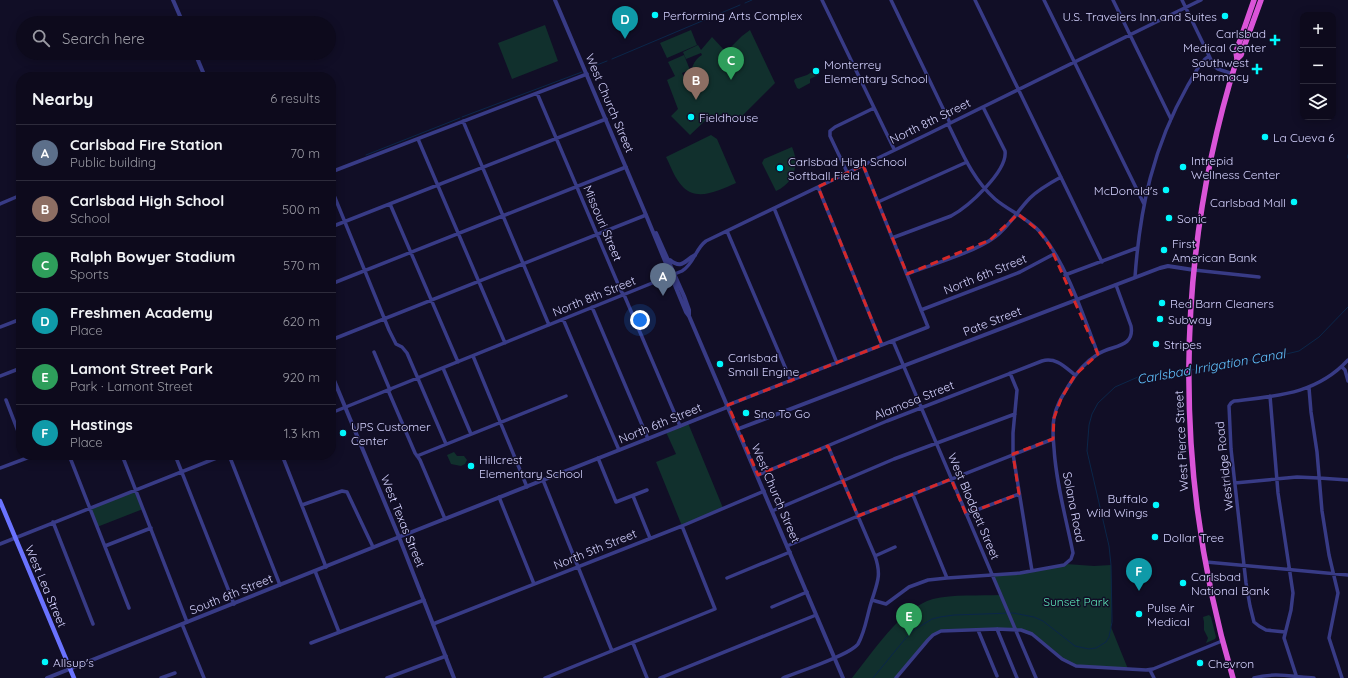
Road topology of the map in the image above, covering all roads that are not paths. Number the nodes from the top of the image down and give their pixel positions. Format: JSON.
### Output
{"nodes":[{"id":1,"x":173,"y":0,"type":"edge"},
{"id":2,"x":555,"y":0,"type":"edge"},
{"id":3,"x":822,"y":0,"type":"edge"},
{"id":4,"x":891,"y":0,"type":"edge"},
{"id":5,"x":975,"y":0,"type":"edge"},
{"id":6,"x":1044,"y":0,"type":"edge"},
{"id":7,"x":1113,"y":0,"type":"edge"},
{"id":8,"x":1182,"y":0,"type":"edge"},
{"id":9,"x":1201,"y":0,"type":"edge"},
{"id":10,"x":1254,"y":0,"type":"edge"},
{"id":11,"x":1261,"y":0,"type":"edge"},
{"id":12,"x":1186,"y":7,"type":"junction"},
{"id":13,"x":180,"y":16,"type":"edge"},
{"id":14,"x":1130,"y":34,"type":"junction"},
{"id":15,"x":1209,"y":56,"type":"junction"},
{"id":16,"x":1237,"y":59,"type":"junction"},
{"id":17,"x":198,"y":60,"type":"edge"},
{"id":18,"x":1074,"y":62,"type":"junction"},
{"id":19,"x":203,"y":72,"type":"edge"},
{"id":20,"x":587,"y":74,"type":"junction"},
{"id":21,"x":1233,"y":74,"type":"junction"},
{"id":22,"x":1018,"y":89,"type":"junction"},
{"id":23,"x":537,"y":93,"type":"junction"},
{"id":24,"x":983,"y":107,"type":"junction"},
{"id":25,"x":874,"y":108,"type":"junction"},
{"id":26,"x":606,"y":119,"type":"junction"},
{"id":27,"x":1170,"y":119,"type":"junction"},
{"id":28,"x":463,"y":121,"type":"junction"},
{"id":29,"x":949,"y":123,"type":"junction"},
{"id":30,"x":418,"y":139,"type":"junction"},
{"id":31,"x":556,"y":139,"type":"junction"},
{"id":32,"x":894,"y":150,"type":"junction"},
{"id":33,"x":967,"y":162,"type":"junction"},
{"id":34,"x":863,"y":165,"type":"junction"},
{"id":35,"x":483,"y":167,"type":"junction"},
{"id":36,"x":626,"y":167,"type":"junction"},
{"id":37,"x":336,"y":170,"type":"edge"},
{"id":38,"x":847,"y":172,"type":"junction"},
{"id":39,"x":1061,"y":177,"type":"junction"},
{"id":40,"x":437,"y":185,"type":"junction"},
{"id":41,"x":576,"y":186,"type":"junction"},
{"id":42,"x":818,"y":187,"type":"junction"},
{"id":43,"x":984,"y":188,"type":"junction"},
{"id":44,"x":16,"y":197,"type":"edge"},
{"id":45,"x":336,"y":201,"type":"edge"},
{"id":46,"x":878,"y":202,"type":"junction"},
{"id":47,"x":0,"y":204,"type":"edge"},
{"id":48,"x":390,"y":204,"type":"junction"},
{"id":49,"x":1144,"y":204,"type":"junction"},
{"id":50,"x":774,"y":208,"type":"junction"},
{"id":51,"x":1018,"y":214,"type":"junction"},
{"id":52,"x":503,"y":215,"type":"junction"},
{"id":53,"x":646,"y":215,"type":"junction"},
{"id":54,"x":344,"y":222,"type":"junction"},
{"id":55,"x":336,"y":225,"type":"edge"},
{"id":56,"x":727,"y":231,"type":"junction"},
{"id":57,"x":458,"y":233,"type":"junction"},
{"id":58,"x":597,"y":235,"type":"junction"},
{"id":59,"x":892,"y":238,"type":"junction"},
{"id":60,"x":1137,"y":248,"type":"junction"},
{"id":61,"x":411,"y":252,"type":"junction"},
{"id":62,"x":1054,"y":254,"type":"junction"},
{"id":63,"x":695,"y":255,"type":"junction"},
{"id":64,"x":668,"y":259,"type":"junction"},
{"id":65,"x":1102,"y":262,"type":"junction"},
{"id":66,"x":523,"y":264,"type":"junction"},
{"id":67,"x":364,"y":270,"type":"junction"},
{"id":68,"x":1194,"y":270,"type":"junction"},
{"id":69,"x":907,"y":274,"type":"junction"},
{"id":70,"x":673,"y":275,"type":"junction"},
{"id":71,"x":1065,"y":275,"type":"junction"},
{"id":72,"x":1134,"y":277,"type":"junction"},
{"id":73,"x":1259,"y":277,"type":"dead end"},
{"id":74,"x":479,"y":281,"type":"junction"},
{"id":75,"x":336,"y":282,"type":"edge"},
{"id":76,"x":1116,"y":285,"type":"junction"},
{"id":77,"x":623,"y":295,"type":"junction"},
{"id":78,"x":431,"y":300,"type":"junction"},
{"id":79,"x":1077,"y":300,"type":"junction"},
{"id":80,"x":592,"y":307,"type":"junction"},
{"id":81,"x":921,"y":310,"type":"junction"},
{"id":82,"x":563,"y":318,"type":"junction"},
{"id":83,"x":385,"y":319,"type":"junction"},
{"id":84,"x":16,"y":321,"type":"edge"},
{"id":85,"x":549,"y":324,"type":"junction"},
{"id":86,"x":0,"y":327,"type":"edge"},
{"id":87,"x":336,"y":338,"type":"edge"},
{"id":88,"x":893,"y":341,"type":"junction"},
{"id":89,"x":505,"y":343,"type":"junction"},
{"id":90,"x":882,"y":345,"type":"junction"},
{"id":91,"x":374,"y":352,"type":"dead end"},
{"id":92,"x":1098,"y":354,"type":"junction"},
{"id":93,"x":473,"y":356,"type":"junction"},
{"id":94,"x":1348,"y":360,"type":"edge"},
{"id":95,"x":458,"y":362,"type":"junction"},
{"id":96,"x":837,"y":363,"type":"junction"},
{"id":97,"x":904,"y":366,"type":"junction"},
{"id":98,"x":1342,"y":367,"type":"junction"},
{"id":99,"x":443,"y":368,"type":"junction"},
{"id":100,"x":16,"y":370,"type":"edge"},
{"id":101,"x":1010,"y":374,"type":"junction"},
{"id":102,"x":0,"y":376,"type":"edge"},
{"id":103,"x":1075,"y":376,"type":"junction"},
{"id":104,"x":417,"y":379,"type":"junction"},
{"id":105,"x":791,"y":381,"type":"junction"},
{"id":106,"x":1348,"y":381,"type":"edge"},
{"id":107,"x":336,"y":385,"type":"edge"},
{"id":108,"x":1309,"y":388,"type":"junction"},
{"id":109,"x":389,"y":390,"type":"junction"},
{"id":110,"x":566,"y":396,"type":"dead end"},
{"id":111,"x":1270,"y":396,"type":"junction"},
{"id":112,"x":6,"y":400,"type":"dead end"},
{"id":113,"x":728,"y":405,"type":"junction"},
{"id":114,"x":345,"y":407,"type":"junction"},
{"id":115,"x":921,"y":408,"type":"junction"},
{"id":116,"x":336,"y":411,"type":"edge"},
{"id":117,"x":1014,"y":414,"type":"junction"},
{"id":118,"x":501,"y":423,"type":"junction"},
{"id":119,"x":16,"y":426,"type":"edge"},
{"id":120,"x":680,"y":426,"type":"junction"},
{"id":121,"x":738,"y":429,"type":"junction"},
{"id":122,"x":471,"y":434,"type":"junction"},
{"id":123,"x":648,"y":439,"type":"junction"},
{"id":124,"x":1053,"y":439,"type":"junction"},
{"id":125,"x":936,"y":443,"type":"junction"},
{"id":126,"x":446,"y":444,"type":"junction"},
{"id":127,"x":828,"y":446,"type":"junction"},
{"id":128,"x":619,"y":450,"type":"junction"},
{"id":129,"x":1013,"y":454,"type":"junction"},
{"id":130,"x":417,"y":456,"type":"junction"},
{"id":131,"x":598,"y":458,"type":"junction"},
{"id":132,"x":19,"y":460,"type":"edge"},
{"id":133,"x":71,"y":460,"type":"edge"},
{"id":134,"x":124,"y":460,"type":"edge"},
{"id":135,"x":177,"y":460,"type":"edge"},
{"id":136,"x":212,"y":460,"type":"edge"},
{"id":137,"x":231,"y":460,"type":"edge"},
{"id":138,"x":284,"y":460,"type":"edge"},
{"id":139,"x":0,"y":468,"type":"edge"},
{"id":140,"x":182,"y":472,"type":"junction"},
{"id":141,"x":758,"y":475,"type":"junction"},
{"id":142,"x":1319,"y":478,"type":"junction"},
{"id":143,"x":951,"y":479,"type":"junction"},
{"id":144,"x":1277,"y":479,"type":"junction"},
{"id":145,"x":543,"y":480,"type":"junction"},
{"id":146,"x":1348,"y":480,"type":"edge"},
{"id":147,"x":843,"y":481,"type":"junction"},
{"id":148,"x":1235,"y":484,"type":"junction"},
{"id":149,"x":527,"y":486,"type":"junction"},
{"id":150,"x":136,"y":490,"type":"junction"},
{"id":151,"x":647,"y":490,"type":"dead end"},
{"id":152,"x":764,"y":491,"type":"junction"},
{"id":153,"x":1019,"y":494,"type":"junction"},
{"id":154,"x":913,"y":495,"type":"junction"},
{"id":155,"x":633,"y":496,"type":"junction"},
{"id":156,"x":499,"y":497,"type":"junction"},
{"id":157,"x":0,"y":501,"type":"edge"},
{"id":158,"x":302,"y":505,"type":"junction"},
{"id":159,"x":89,"y":508,"type":"junction"},
{"id":160,"x":772,"y":511,"type":"junction"},
{"id":161,"x":966,"y":514,"type":"junction"},
{"id":162,"x":858,"y":516,"type":"junction"},
{"id":163,"x":445,"y":519,"type":"junction"},
{"id":164,"x":53,"y":522,"type":"junction"},
{"id":165,"x":682,"y":526,"type":"junction"},
{"id":166,"x":151,"y":528,"type":"junction"},
{"id":167,"x":399,"y":537,"type":"junction"},
{"id":168,"x":16,"y":538,"type":"junction"},
{"id":169,"x":650,"y":538,"type":"junction"},
{"id":170,"x":0,"y":544,"type":"edge"},
{"id":171,"x":105,"y":546,"type":"junction"},
{"id":172,"x":787,"y":546,"type":"junction"},
{"id":173,"x":373,"y":547,"type":"junction"},
{"id":174,"x":895,"y":547,"type":"dead end"},
{"id":175,"x":790,"y":552,"type":"junction"},
{"id":176,"x":874,"y":556,"type":"junction"},
{"id":177,"x":1205,"y":562,"type":"junction"},
{"id":178,"x":1244,"y":565,"type":"junction"},
{"id":179,"x":326,"y":566,"type":"junction"},
{"id":180,"x":578,"y":566,"type":"junction"},
{"id":181,"x":1289,"y":569,"type":"junction"},
{"id":182,"x":315,"y":571,"type":"junction"},
{"id":183,"x":1032,"y":571,"type":"junction"},
{"id":184,"x":1334,"y":574,"type":"junction"},
{"id":185,"x":993,"y":575,"type":"junction"},
{"id":186,"x":1348,"y":575,"type":"edge"},
{"id":187,"x":727,"y":578,"type":"dead end"},
{"id":188,"x":947,"y":578,"type":"junction"},
{"id":189,"x":534,"y":584,"type":"junction"},
{"id":190,"x":280,"y":585,"type":"junction"},
{"id":191,"x":807,"y":592,"type":"junction"},
{"id":192,"x":424,"y":600,"type":"junction"},
{"id":193,"x":872,"y":600,"type":"junction"},
{"id":194,"x":234,"y":604,"type":"junction"},
{"id":195,"x":772,"y":606,"type":"dead end"},
{"id":196,"x":129,"y":608,"type":"dead end"},
{"id":197,"x":816,"y":615,"type":"junction"},
{"id":198,"x":188,"y":622,"type":"junction"},
{"id":199,"x":93,"y":624,"type":"dead end"},
{"id":200,"x":182,"y":624,"type":"junction"},
{"id":201,"x":434,"y":624,"type":"junction"},
{"id":202,"x":997,"y":629,"type":"junction"},
{"id":203,"x":1016,"y":629,"type":"junction"},
{"id":204,"x":978,"y":630,"type":"junction"},
{"id":205,"x":339,"y":632,"type":"junction"},
{"id":206,"x":1285,"y":632,"type":"junction"},
{"id":207,"x":1222,"y":641,"type":"junction"},
{"id":208,"x":311,"y":643,"type":"dead end"},
{"id":209,"x":633,"y":643,"type":"junction"},
{"id":210,"x":612,"y":651,"type":"junction"},
{"id":211,"x":446,"y":656,"type":"junction"},
{"id":212,"x":834,"y":658,"type":"junction"},
{"id":213,"x":71,"y":668,"type":"junction"},
{"id":214,"x":1150,"y":670,"type":"junction"},
{"id":215,"x":175,"y":673,"type":"dead end"},
{"id":216,"x":997,"y":676,"type":"dead end"},
{"id":217,"x":1297,"y":677,"type":"edge"},
{"id":218,"x":47,"y":678,"type":"edge"},
{"id":219,"x":74,"y":678,"type":"edge"},
{"id":220,"x":161,"y":678,"type":"edge"},
{"id":221,"x":204,"y":678,"type":"edge"},
{"id":222,"x":387,"y":678,"type":"edge"},
{"id":223,"x":454,"y":678,"type":"edge"},
{"id":224,"x":545,"y":678,"type":"edge"},
{"id":225,"x":647,"y":678,"type":"edge"},
{"id":226,"x":660,"y":678,"type":"edge"},
{"id":227,"x":783,"y":678,"type":"edge"},
{"id":228,"x":843,"y":678,"type":"edge"},
{"id":229,"x":896,"y":678,"type":"edge"},
{"id":230,"x":1016,"y":678,"type":"edge"},
{"id":231,"x":1036,"y":678,"type":"edge"},
{"id":232,"x":1154,"y":678,"type":"edge"},
{"id":233,"x":1233,"y":678,"type":"edge"},
{"id":234,"x":1254,"y":678,"type":"edge"},
{"id":235,"x":1314,"y":678,"type":"edge"},
{"id":236,"x":1342,"y":678,"type":"edge"}],
"edges":[{"from":1,"to":13,"type":"street"},
{"from":2,"to":20,"type":"street","name":"West Church Street"},
{"from":3,"to":25,"type":"street"},
{"from":4,"to":29,"type":"street"},
{"from":5,"to":22,"type":"street"},
{"from":6,"to":18,"type":"street"},
{"from":7,"to":14,"type":"street"},
{"from":8,"to":12,"type":"street"},
{"from":9,"to":12,"type":"street","name":"North 8th Street"},
{"from":10,"to":16,"type":"highway","name":"West Pierce Street"},
{"from":11,"to":16,"type":"highway","name":"West Pierce Street"},
{"from":12,"to":14,"type":"street","name":"North 8th Street"},
{"from":12,"to":15,"type":"street"},
{"from":14,"to":18,"type":"street","name":"North 8th Street"},
{"from":14,"to":27,"type":"street"},
{"from":15,"to":21,"type":"street"},
{"from":15,"to":27,"type":"street"},
{"from":16,"to":21,"type":"highway","name":"West Pierce Street"},
{"from":17,"to":19,"type":"street"},
{"from":18,"to":22,"type":"street","name":"North 8th Street"},
{"from":18,"to":49,"type":"street"},
{"from":20,"to":23,"type":"street"},
{"from":20,"to":26,"type":"street","name":"West Church Street"},
{"from":21,"to":68,"type":"highway","name":"West Pierce Street"},
{"from":22,"to":24,"type":"street","name":"North 8th Street"},
{"from":22,"to":39,"type":"street"},
{"from":23,"to":28,"type":"street"},
{"from":23,"to":31,"type":"street","name":"Missouri Street"},
{"from":24,"to":29,"type":"street","name":"North 8th Street"},
{"from":24,"to":43,"type":"street"},
{"from":25,"to":32,"type":"street"},
{"from":25,"to":38,"type":"street"},
{"from":26,"to":31,"type":"street"},
{"from":26,"to":36,"type":"street","name":"West Church Street"},
{"from":27,"to":49,"type":"street"},
{"from":28,"to":30,"type":"street"},
{"from":28,"to":35,"type":"street"},
{"from":29,"to":32,"type":"street","name":"North 8th Street"},
{"from":29,"to":33,"type":"street"},
{"from":30,"to":37,"type":"street"},
{"from":30,"to":40,"type":"street"},
{"from":31,"to":35,"type":"street"},
{"from":31,"to":41,"type":"street","name":"Missouri Street"},
{"from":32,"to":34,"type":"street","name":"North 8th Street"},
{"from":33,"to":43,"type":"street"},
{"from":33,"to":46,"type":"street"},
{"from":34,"to":38,"type":"street","name":"North 8th Street"},
{"from":34,"to":46,"type":"street"},
{"from":35,"to":40,"type":"street"},
{"from":35,"to":52,"type":"street"},
{"from":36,"to":41,"type":"street"},
{"from":36,"to":53,"type":"street","name":"West Church Street"},
{"from":38,"to":42,"type":"street","name":"North 8th Street"},
{"from":39,"to":51,"type":"street"},
{"from":39,"to":65,"type":"street"},
{"from":40,"to":48,"type":"street"},
{"from":40,"to":57,"type":"street"},
{"from":41,"to":52,"type":"street"},
{"from":41,"to":58,"type":"street","name":"Missouri Street"},
{"from":42,"to":50,"type":"street","name":"North 8th Street"},
{"from":42,"to":90,"type":"street"},
{"from":43,"to":51,"type":"street"},
{"from":43,"to":59,"type":"street"},
{"from":44,"to":47,"type":"street"},
{"from":45,"to":54,"type":"street"},
{"from":46,"to":59,"type":"street"},
{"from":48,"to":54,"type":"street"},
{"from":48,"to":61,"type":"street"},
{"from":49,"to":60,"type":"street"},
{"from":50,"to":56,"type":"street","name":"North 8th Street"},
{"from":50,"to":96,"type":"street"},
{"from":51,"to":62,"type":"street"},
{"from":51,"to":69,"type":"street"},
{"from":52,"to":57,"type":"street"},
{"from":52,"to":66,"type":"street"},
{"from":53,"to":58,"type":"street"},
{"from":53,"to":64,"type":"street","name":"West Church Street"},
{"from":53,"to":70,"type":"street","name":"West Church Street"},
{"from":54,"to":55,"type":"street"},
{"from":54,"to":67,"type":"street"},
{"from":56,"to":63,"type":"street","name":"North 8th Street"},
{"from":56,"to":105,"type":"street"},
{"from":57,"to":61,"type":"street"},
{"from":57,"to":74,"type":"street"},
{"from":58,"to":66,"type":"street"},
{"from":58,"to":77,"type":"street","name":"Missouri Street"},
{"from":59,"to":69,"type":"street"},
{"from":60,"to":65,"type":"street"},
{"from":60,"to":72,"type":"street"},
{"from":61,"to":67,"type":"street"},
{"from":61,"to":78,"type":"street"},
{"from":62,"to":71,"type":"street"},
{"from":62,"to":81,"type":"street","name":"North 6th Street"},
{"from":63,"to":64,"type":"street"},
{"from":63,"to":70,"type":"street","name":"North 8th Street"},
{"from":64,"to":70,"type":"street","name":"West Church Street"},
{"from":65,"to":71,"type":"street"},
{"from":66,"to":74,"type":"street"},
{"from":66,"to":85,"type":"street"},
{"from":67,"to":75,"type":"street"},
{"from":67,"to":83,"type":"street"},
{"from":68,"to":72,"type":"street","name":"Pate Street"},
{"from":68,"to":73,"type":"street","name":"Pate Street"},
{"from":68,"to":177,"type":"highway","name":"West Pierce Street"},
{"from":69,"to":81,"type":"street"},
{"from":70,"to":77,"type":"street","name":"North 8th Street"},
{"from":70,"to":113,"type":"street","name":"West Church Street"},
{"from":71,"to":79,"type":"street"},
{"from":72,"to":76,"type":"street","name":"Pate Street"},
{"from":74,"to":78,"type":"street"},
{"from":74,"to":89,"type":"street"},
{"from":76,"to":79,"type":"street","name":"Pate Street"},
{"from":76,"to":92,"type":"street","name":"Solana Road"},
{"from":77,"to":80,"type":"street","name":"North 8th Street"},
{"from":77,"to":120,"type":"street","name":"Missouri Street"},
{"from":78,"to":83,"type":"street"},
{"from":78,"to":95,"type":"street"},
{"from":79,"to":92,"type":"street"},
{"from":79,"to":97,"type":"street","name":"Pate Street"},
{"from":80,"to":82,"type":"street","name":"North 8th Street"},
{"from":80,"to":123,"type":"street"},
{"from":81,"to":88,"type":"street","name":"North 6th Street"},
{"from":82,"to":85,"type":"street","name":"North 8th Street"},
{"from":82,"to":128,"type":"street"},
{"from":83,"to":87,"type":"street"},
{"from":83,"to":104,"type":"street"},
{"from":84,"to":86,"type":"street"},
{"from":85,"to":89,"type":"street","name":"North 8th Street"},
{"from":88,"to":90,"type":"street","name":"North 6th Street"},
{"from":88,"to":97,"type":"street","name":"West Blodgett Street"},
{"from":89,"to":93,"type":"street","name":"North 8th Street"},
{"from":90,"to":96,"type":"street","name":"North 6th Street"},
{"from":91,"to":109,"type":"street"},
{"from":92,"to":103,"type":"street","name":"Solana Road"},
{"from":93,"to":95,"type":"street","name":"North 8th Street"},
{"from":93,"to":118,"type":"street"},
{"from":94,"to":98,"type":"street","name":"Westridge Road"},
{"from":95,"to":99,"type":"street","name":"North 8th Street"},
{"from":96,"to":105,"type":"street","name":"North 6th Street"},
{"from":97,"to":115,"type":"street","name":"West Blodgett Street"},
{"from":97,"to":121,"type":"street","name":"Pate Street"},
{"from":98,"to":106,"type":"street"},
{"from":98,"to":108,"type":"street","name":"Westridge Road"},
{"from":99,"to":104,"type":"street","name":"North 8th Street"},
{"from":99,"to":122,"type":"street"},
{"from":100,"to":102,"type":"street"},
{"from":101,"to":103,"type":"street","name":"Alamosa Street"},
{"from":101,"to":115,"type":"street","name":"Alamosa Street"},
{"from":101,"to":117,"type":"street"},
{"from":103,"to":124,"type":"street","name":"Solana Road"},
{"from":104,"to":109,"type":"street","name":"North 8th Street"},
{"from":104,"to":126,"type":"street"},
{"from":105,"to":113,"type":"street","name":"North 6th Street"},
{"from":107,"to":114,"type":"street","name":"West Texas Street"},
{"from":108,"to":111,"type":"street","name":"Westridge Road"},
{"from":108,"to":142,"type":"street"},
{"from":109,"to":114,"type":"street","name":"North 8th Street"},
{"from":109,"to":130,"type":"street"},
{"from":110,"to":118,"type":"street"},
{"from":111,"to":144,"type":"street"},
{"from":111,"to":148,"type":"street","name":"Westridge Road"},
{"from":112,"to":119,"type":"street"},
{"from":113,"to":120,"type":"street","name":"North 6th Street"},
{"from":113,"to":121,"type":"street","name":"West Church Street"},
{"from":114,"to":116,"type":"street","name":"North 8th Street"},
{"from":114,"to":167,"type":"street","name":"West Texas Street"},
{"from":115,"to":125,"type":"street","name":"West Blodgett Street"},
{"from":115,"to":127,"type":"street","name":"Alamosa Street"},
{"from":117,"to":125,"type":"street"},
{"from":117,"to":129,"type":"street"},
{"from":118,"to":122,"type":"street"},
{"from":118,"to":149,"type":"street"},
{"from":120,"to":123,"type":"street","name":"North 6th Street"},
{"from":121,"to":141,"type":"street","name":"West Church Street"},
{"from":122,"to":126,"type":"street"},
{"from":123,"to":128,"type":"street","name":"North 6th Street"},
{"from":124,"to":129,"type":"street"},
{"from":124,"to":183,"type":"street","name":"Solana Road"},
{"from":125,"to":143,"type":"street","name":"West Blodgett Street"},
{"from":125,"to":147,"type":"street"},
{"from":126,"to":130,"type":"street"},
{"from":127,"to":141,"type":"street","name":"Alamosa Street"},
{"from":127,"to":147,"type":"street"},
{"from":128,"to":131,"type":"street","name":"North 6th Street"},
{"from":129,"to":143,"type":"street"},
{"from":129,"to":153,"type":"street"},
{"from":130,"to":163,"type":"street"},
{"from":131,"to":145,"type":"street","name":"North 6th Street"},
{"from":131,"to":155,"type":"street"},
{"from":132,"to":139,"type":"street"},
{"from":133,"to":159,"type":"street"},
{"from":134,"to":150,"type":"street"},
{"from":135,"to":140,"type":"street"},
{"from":136,"to":140,"type":"street"},
{"from":137,"to":190,"type":"street"},
{"from":138,"to":158,"type":"street"},
{"from":140,"to":150,"type":"street"},
{"from":140,"to":194,"type":"street"},
{"from":141,"to":152,"type":"street","name":"West Church Street"},
{"from":142,"to":144,"type":"street"},
{"from":142,"to":146,"type":"street"},
{"from":142,"to":184,"type":"street"},
{"from":143,"to":154,"type":"street"},
{"from":143,"to":161,"type":"street","name":"West Blodgett Street"},
{"from":144,"to":148,"type":"street"},
{"from":144,"to":181,"type":"street"},
{"from":145,"to":149,"type":"street","name":"North 6th Street"},
{"from":145,"to":180,"type":"street"},
{"from":147,"to":160,"type":"street"},
{"from":147,"to":162,"type":"street"},
{"from":148,"to":178,"type":"street","name":"Westridge Road"},
{"from":149,"to":156,"type":"street","name":"North 6th Street"},
{"from":150,"to":159,"type":"street"},
{"from":150,"to":166,"type":"street"},
{"from":151,"to":155,"type":"street"},
{"from":152,"to":160,"type":"street","name":"West Church Street"},
{"from":152,"to":165,"type":"street","name":"North 5th Street"},
{"from":153,"to":161,"type":"street"},
{"from":153,"to":183,"type":"street"},
{"from":154,"to":162,"type":"street"},
{"from":154,"to":188,"type":"street"},
{"from":155,"to":169,"type":"street"},
{"from":156,"to":163,"type":"street","name":"North 6th Street"},
{"from":156,"to":189,"type":"street"},
{"from":157,"to":168,"type":"main road","name":"West Lea Street"},
{"from":158,"to":173,"type":"street"},
{"from":158,"to":179,"type":"street"},
{"from":159,"to":164,"type":"street"},
{"from":159,"to":171,"type":"street"},
{"from":160,"to":172,"type":"street","name":"West Church Street"},
{"from":161,"to":185,"type":"street","name":"West Blodgett Street"},
{"from":162,"to":172,"type":"street"},
{"from":162,"to":176,"type":"street"},
{"from":163,"to":167,"type":"street","name":"North 6th Street"},
{"from":164,"to":168,"type":"street"},
{"from":164,"to":199,"type":"street"},
{"from":165,"to":169,"type":"street","name":"North 5th Street"},
{"from":165,"to":209,"type":"street"},
{"from":166,"to":171,"type":"street"},
{"from":166,"to":198,"type":"street"},
{"from":167,"to":173,"type":"street","name":"South 6th Street"},
{"from":167,"to":192,"type":"street","name":"West Texas Street"},
{"from":168,"to":170,"type":"street"},
{"from":168,"to":213,"type":"main road","name":"West Lea Street"},
{"from":169,"to":180,"type":"street","name":"North 5th Street"},
{"from":171,"to":196,"type":"street"},
{"from":172,"to":175,"type":"street","name":"West Church Street"},
{"from":173,"to":179,"type":"street","name":"South 6th Street"},
{"from":174,"to":176,"type":"street"},
{"from":175,"to":187,"type":"street"},
{"from":175,"to":191,"type":"street","name":"West Church Street"},
{"from":176,"to":193,"type":"street"},
{"from":177,"to":178,"type":"street"},
{"from":177,"to":207,"type":"highway","name":"West Pierce Street"},
{"from":178,"to":181,"type":"street"},
{"from":178,"to":206,"type":"street","name":"Westridge Road"},
{"from":179,"to":182,"type":"street","name":"South 6th Street"},
{"from":180,"to":189,"type":"street","name":"North 5th Street"},
{"from":180,"to":210,"type":"street"},
{"from":181,"to":184,"type":"street"},
{"from":181,"to":206,"type":"street"},
{"from":182,"to":190,"type":"street","name":"South 6th Street"},
{"from":182,"to":205,"type":"street"},
{"from":183,"to":185,"type":"street","name":"Solana Road"},
{"from":184,"to":186,"type":"street"},
{"from":184,"to":236,"type":"street"},
{"from":185,"to":188,"type":"street","name":"Solana Road"},
{"from":185,"to":203,"type":"street","name":"West Blodgett Street"},
{"from":188,"to":193,"type":"street","name":"Solana Road"},
{"from":189,"to":201,"type":"street","name":"North 5th Street"},
{"from":190,"to":194,"type":"street","name":"South 6th Street"},
{"from":191,"to":195,"type":"street"},
{"from":191,"to":197,"type":"street","name":"West Church Street"},
{"from":192,"to":201,"type":"street","name":"West Texas Street"},
{"from":192,"to":205,"type":"street"},
{"from":193,"to":212,"type":"street"},
{"from":194,"to":198,"type":"street","name":"South 6th Street"},
{"from":197,"to":212,"type":"street","name":"West Church Street"},
{"from":197,"to":226,"type":"street"},
{"from":198,"to":200,"type":"street","name":"South 6th Street"},
{"from":200,"to":213,"type":"street","name":"South 6th Street"},
{"from":200,"to":221,"type":"street"},
{"from":201,"to":211,"type":"street","name":"West Texas Street"},
{"from":202,"to":203,"type":"street"},
{"from":202,"to":204,"type":"street"},
{"from":202,"to":230,"type":"street"},
{"from":203,"to":214,"type":"street"},
{"from":203,"to":231,"type":"street","name":"West Blodgett Street"},
{"from":204,"to":216,"type":"street"},
{"from":204,"to":229,"type":"street"},
{"from":205,"to":208,"type":"street"},
{"from":206,"to":217,"type":"street"},
{"from":207,"to":214,"type":"street"},
{"from":207,"to":233,"type":"highway","name":"West Pierce Street"},
{"from":209,"to":210,"type":"street"},
{"from":209,"to":225,"type":"street"},
{"from":210,"to":224,"type":"street"},
{"from":211,"to":222,"type":"street"},
{"from":211,"to":223,"type":"street","name":"West Texas Street"},
{"from":212,"to":227,"type":"street"},
{"from":212,"to":228,"type":"street","name":"West Church Street"},
{"from":213,"to":218,"type":"street","name":"South 6th Street"},
{"from":213,"to":219,"type":"main road","name":"West Lea Street"},
{"from":214,"to":232,"type":"street"},
{"from":215,"to":220,"type":"street"},
{"from":217,"to":234,"type":"street"},
{"from":217,"to":235,"type":"street"}]}
